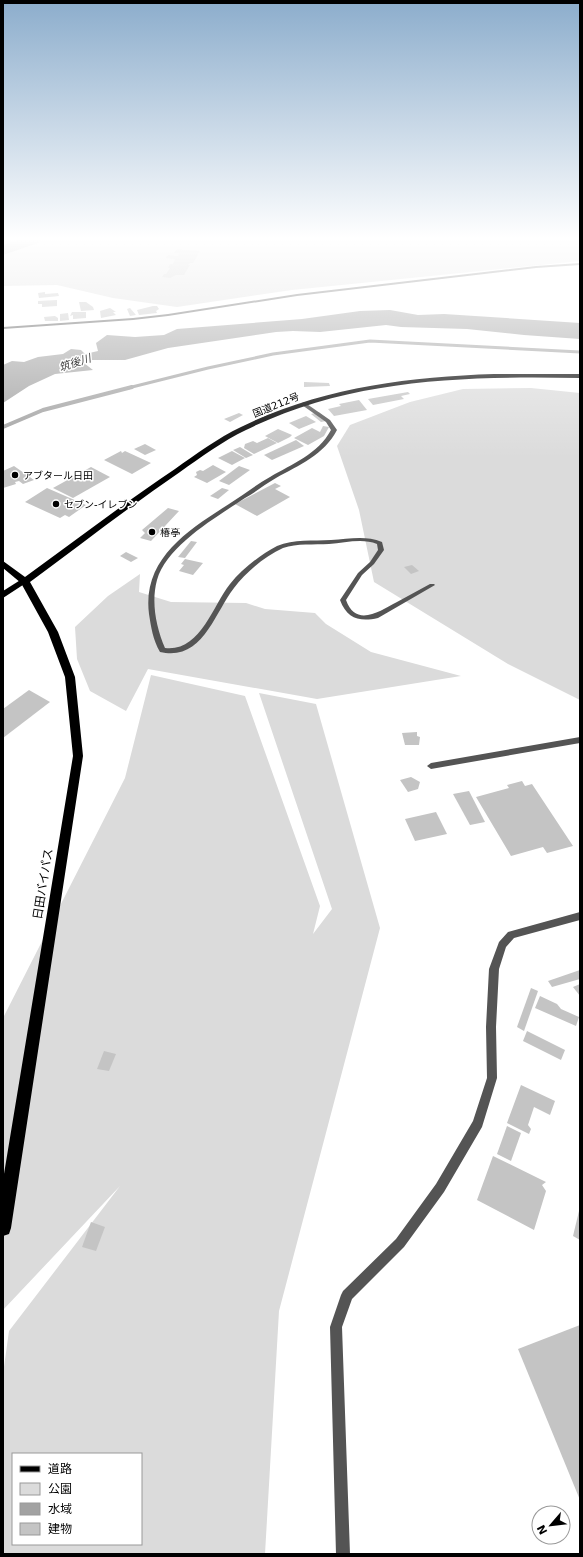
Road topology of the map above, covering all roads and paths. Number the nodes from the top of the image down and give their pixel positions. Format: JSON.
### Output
{"nodes":[{"id":1,"x":181,"y":313,"type":"edge"},
{"id":2,"x":3,"y":328,"type":"edge"},
{"id":3,"x":580,"y":376,"type":"edge"},
{"id":4,"x":304,"y":404,"type":"junction"},
{"id":5,"x":3,"y":564,"type":"edge"},
{"id":6,"x":25,"y":581,"type":"junction"},
{"id":7,"x":432,"y":585,"type":"dead end"},
{"id":8,"x":3,"y":595,"type":"edge"},
{"id":9,"x":580,"y":740,"type":"edge"},
{"id":10,"x":431,"y":766,"type":"dead end"},
{"id":11,"x":580,"y":916,"type":"edge"},
{"id":12,"x":3,"y":1228,"type":"edge"},
{"id":13,"x":343,"y":1554,"type":"edge"}],
"edges":[{"from":1,"to":2,"type":"street"},
{"from":3,"to":4,"type":"highway","name":"国道212号"},
{"from":4,"to":6,"type":"highway","name":"国道212号"},
{"from":4,"to":7,"type":"street"},
{"from":5,"to":6,"type":"highway","name":"日田バイパス"},
{"from":6,"to":8,"type":"main road"},
{"from":6,"to":12,"type":"highway","name":"日田バイパス"},
{"from":9,"to":10,"type":"street"},
{"from":11,"to":13,"type":"street"}]}
